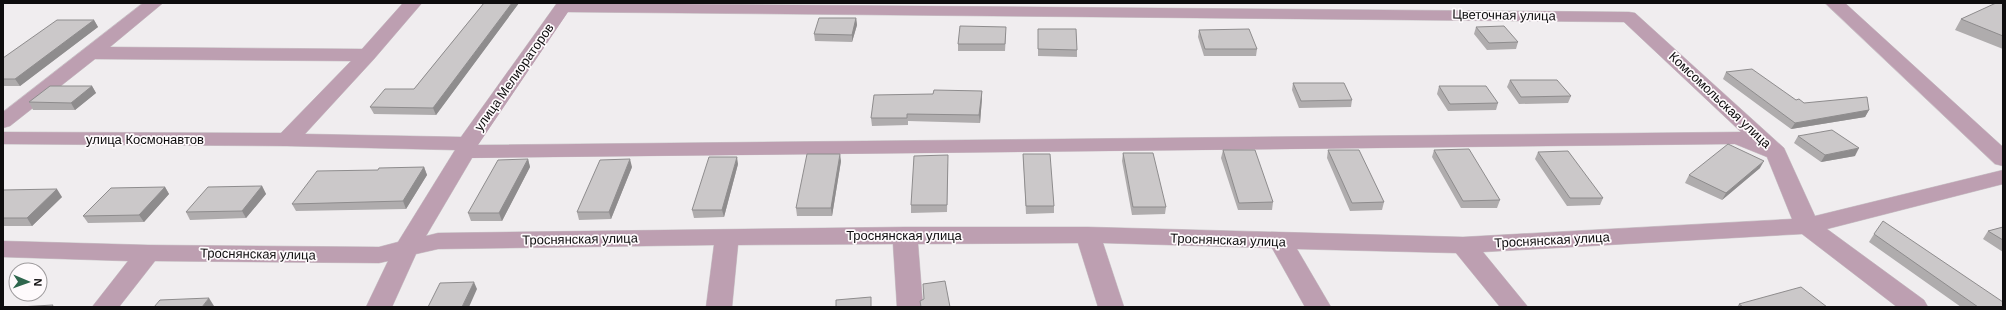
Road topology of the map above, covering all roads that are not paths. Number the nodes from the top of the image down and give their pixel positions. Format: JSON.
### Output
{"nodes":[{"id":1,"x":154,"y":3,"type":"edge"},
{"id":2,"x":413,"y":3,"type":"edge"},
{"id":3,"x":1834,"y":3,"type":"edge"},
{"id":4,"x":565,"y":5,"type":"edge"},
{"id":5,"x":986,"y":8,"type":"edge"},
{"id":6,"x":1279,"y":8,"type":"edge"},
{"id":7,"x":1629,"y":17,"type":"joint"},
{"id":8,"x":91,"y":53,"type":"junction"},
{"id":9,"x":367,"y":55,"type":"junction"},
{"id":10,"x":3,"y":122,"type":"edge"},
{"id":11,"x":3,"y":138,"type":"edge"},
{"id":12,"x":286,"y":140,"type":"junction"},
{"id":13,"x":466,"y":148,"type":"junction"},
{"id":14,"x":1776,"y":153,"type":"junction"},
{"id":15,"x":2003,"y":159,"type":"edge"},
{"id":16,"x":2003,"y":177,"type":"edge"},
{"id":17,"x":1807,"y":226,"type":"junction"},
{"id":18,"x":905,"y":235,"type":"junction"},
{"id":19,"x":1088,"y":235,"type":"junction"},
{"id":20,"x":727,"y":236,"type":"junction"},
{"id":21,"x":1281,"y":242,"type":"junction"},
{"id":22,"x":1463,"y":245,"type":"junction"},
{"id":23,"x":3,"y":249,"type":"edge"},
{"id":24,"x":406,"y":249,"type":"junction"},
{"id":25,"x":148,"y":253,"type":"junction"},
{"id":26,"x":105,"y":307,"type":"edge"},
{"id":27,"x":379,"y":307,"type":"edge"},
{"id":28,"x":719,"y":307,"type":"edge"},
{"id":29,"x":910,"y":307,"type":"edge"},
{"id":30,"x":1111,"y":307,"type":"edge"},
{"id":31,"x":1318,"y":307,"type":"edge"},
{"id":32,"x":1515,"y":307,"type":"edge"},
{"id":33,"x":1915,"y":307,"type":"edge"}],
"edges":[{"from":1,"to":8,"type":"street"},
{"from":2,"to":9,"type":"street"},
{"from":3,"to":15,"type":"street"},
{"from":4,"to":5,"type":"street","name":"Цветочная улица"},
{"from":4,"to":13,"type":"street","name":"улица Мелиораторов"},
{"from":5,"to":6,"type":"street","name":"Цветочная улица"},
{"from":6,"to":7,"type":"street","name":"Цветочная улица"},
{"from":7,"to":14,"type":"street","name":"Комсомольская улица"},
{"from":8,"to":9,"type":"street"},
{"from":8,"to":10,"type":"street"},
{"from":9,"to":12,"type":"street"},
{"from":11,"to":12,"type":"street","name":"улица Космонавтов"},
{"from":12,"to":13,"type":"street","name":"улица Космонавтов"},
{"from":13,"to":14,"type":"street","name":"улица Космонавтов"},
{"from":13,"to":24,"type":"street","name":"улица Мелиораторов"},
{"from":14,"to":17,"type":"street","name":"Комсомольская улица"},
{"from":16,"to":17,"type":"street","name":"Троснянская улица"},
{"from":17,"to":22,"type":"street","name":"Троснянская улица"},
{"from":17,"to":33,"type":"street"},
{"from":18,"to":19,"type":"street","name":"Троснянская улица"},
{"from":18,"to":20,"type":"street","name":"Троснянская улица"},
{"from":18,"to":29,"type":"street"},
{"from":19,"to":21,"type":"street","name":"Троснянская улица"},
{"from":19,"to":30,"type":"street"},
{"from":20,"to":24,"type":"street","name":"Троснянская улица"},
{"from":20,"to":28,"type":"street"},
{"from":21,"to":22,"type":"street","name":"Троснянская улица"},
{"from":21,"to":31,"type":"street"},
{"from":22,"to":32,"type":"street"},
{"from":23,"to":25,"type":"street","name":"Троснянская улица"},
{"from":24,"to":25,"type":"street","name":"Троснянская улица"},
{"from":24,"to":27,"type":"street","name":"улица Мелиораторов"},
{"from":25,"to":26,"type":"street"}]}
